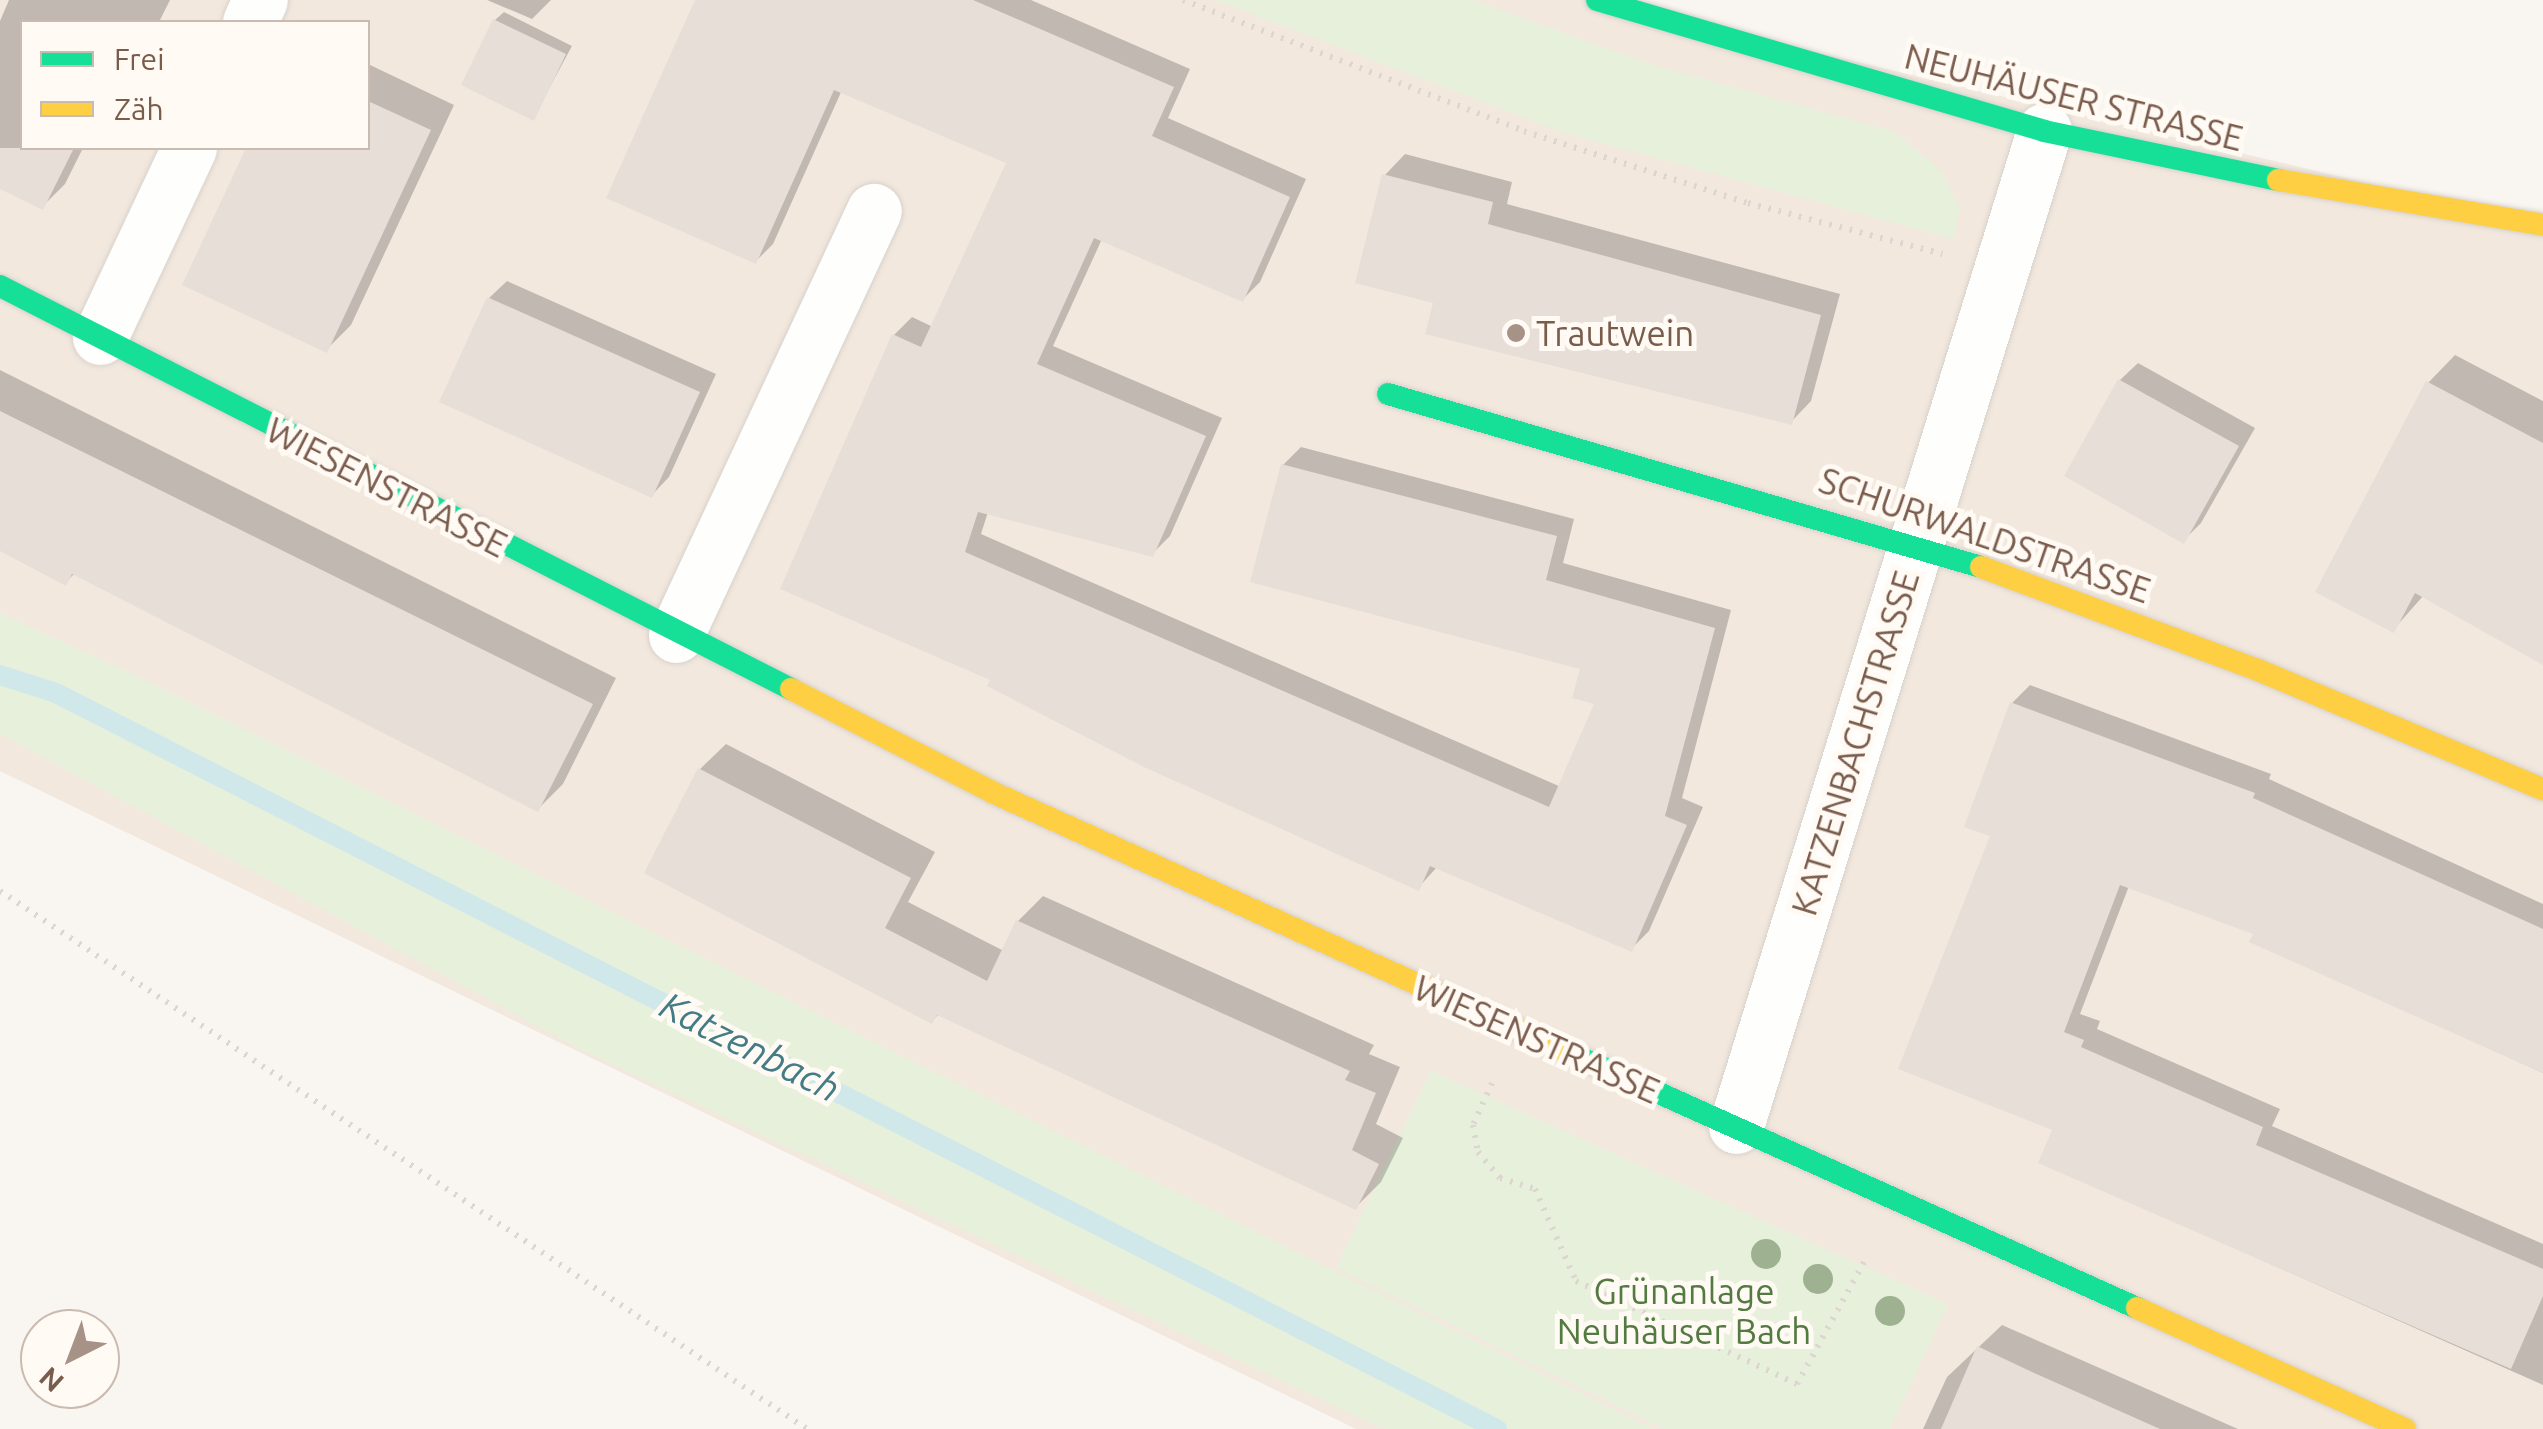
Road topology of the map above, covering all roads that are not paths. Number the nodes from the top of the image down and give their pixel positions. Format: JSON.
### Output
{"nodes":[{"id":1,"x":1597,"y":0,"type":"edge"},
{"id":2,"x":2044,"y":131,"type":"junction"},
{"id":3,"x":188,"y":150,"type":"edge"},
{"id":4,"x":874,"y":210,"type":"dead end"},
{"id":5,"x":2543,"y":225,"type":"edge"},
{"id":6,"x":0,"y":286,"type":"edge"},
{"id":7,"x":100,"y":337,"type":"junction"},
{"id":8,"x":1388,"y":394,"type":"dead end"},
{"id":9,"x":1917,"y":544,"type":"junction"},
{"id":10,"x":676,"y":635,"type":"junction"},
{"id":11,"x":2543,"y":788,"type":"edge"},
{"id":12,"x":1736,"y":1126,"type":"junction"},
{"id":13,"x":2405,"y":1429,"type":"edge"}],
"edges":[{"from":1,"to":2,"type":"street","name":"NEUHÄUSER STRASSE"},
{"from":2,"to":5,"type":"street","name":"NEUHÄUSER STRASSE"},
{"from":2,"to":9,"type":"street","name":"KATZENBACHSTRASSE"},
{"from":3,"to":7,"type":"street"},
{"from":4,"to":10,"type":"street"},
{"from":6,"to":7,"type":"street","name":"WIESENSTRASSE"},
{"from":7,"to":10,"type":"street","name":"WIESENSTRASSE"},
{"from":8,"to":9,"type":"street","name":"SCHURWALDSTRASSE"},
{"from":9,"to":11,"type":"street","name":"SCHURWALDSTRASSE"},
{"from":9,"to":12,"type":"street","name":"KATZENBACHSTRASSE"},
{"from":10,"to":12,"type":"street","name":"WIESENSTRASSE"},
{"from":12,"to":13,"type":"street","name":"WIESENSTRASSE"}]}
